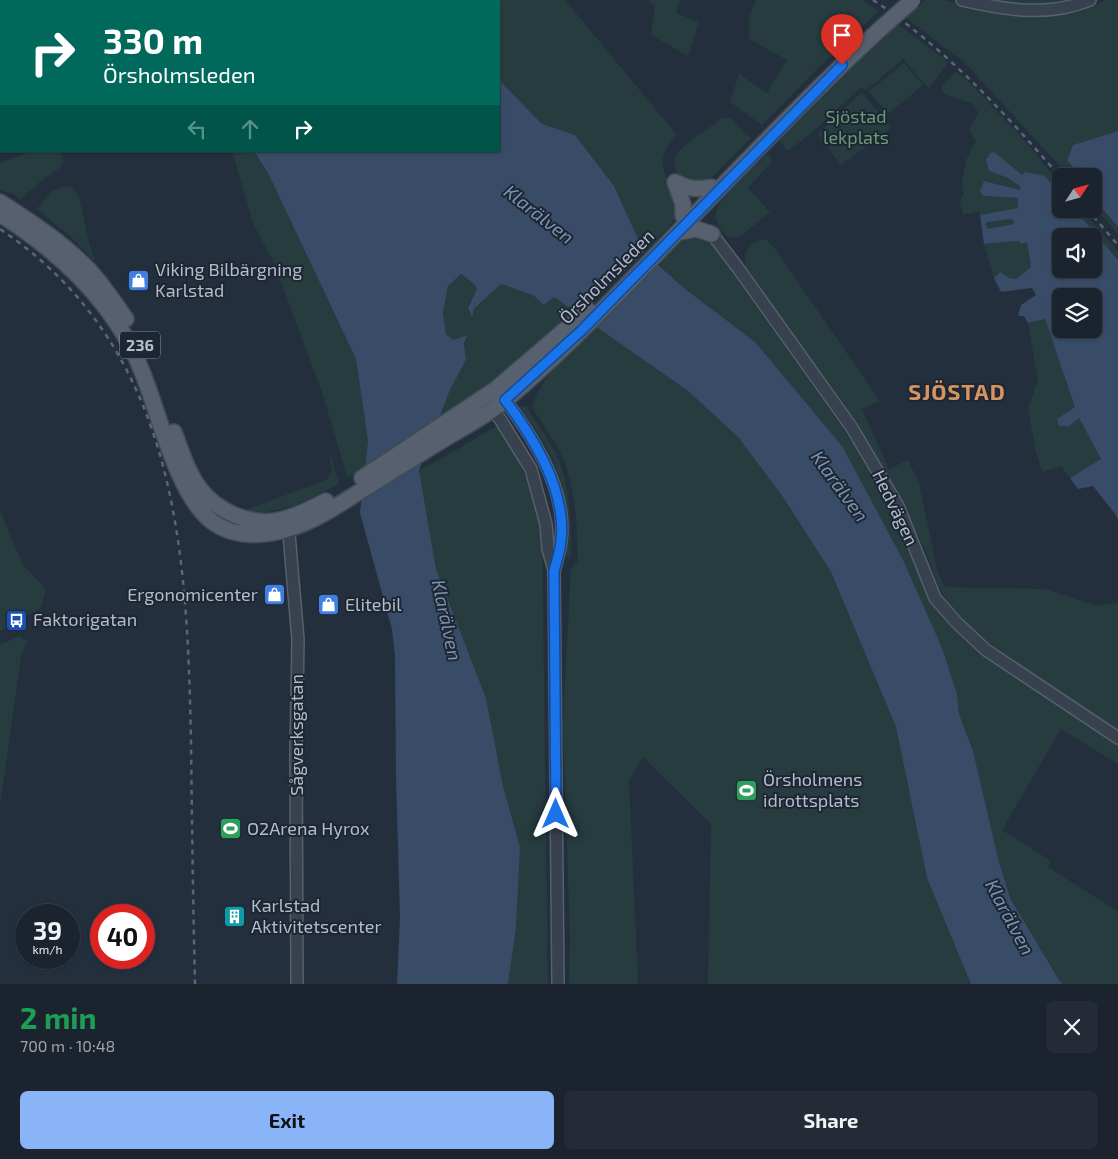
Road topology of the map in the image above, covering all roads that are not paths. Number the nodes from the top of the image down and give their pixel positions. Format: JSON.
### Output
{"nodes":[{"id":1,"x":899,"y":0,"type":"edge"},
{"id":2,"x":913,"y":0,"type":"edge"},
{"id":3,"x":962,"y":0,"type":"edge"},
{"id":4,"x":1090,"y":0,"type":"edge"},
{"id":5,"x":875,"y":27,"type":"junction"},
{"id":6,"x":710,"y":194,"type":"junction"},
{"id":7,"x":0,"y":202,"type":"edge"},
{"id":8,"x":0,"y":214,"type":"edge"},
{"id":9,"x":683,"y":216,"type":"junction"},
{"id":10,"x":679,"y":232,"type":"junction"},
{"id":11,"x":712,"y":234,"type":"junction"},
{"id":12,"x":658,"y":247,"type":"junction"},
{"id":13,"x":501,"y":395,"type":"junction"},
{"id":14,"x":488,"y":403,"type":"junction"},
{"id":15,"x":333,"y":503,"type":"junction"},
{"id":16,"x":288,"y":523,"type":"junction"},
{"id":17,"x":554,"y":571,"type":"junction"},
{"id":18,"x":1118,"y":738,"type":"edge"},
{"id":19,"x":297,"y":984,"type":"edge"},
{"id":20,"x":558,"y":984,"type":"edge"}],
"edges":[{"from":1,"to":5,"type":"main road","name":"Örsholmsleden","number":"236"},
{"from":2,"to":5,"type":"main road","name":"Örsholmsleden","number":"236","bridge":true},
{"from":3,"to":4,"type":"street"},
{"from":5,"to":6,"type":"main road","name":"Örsholmsleden","number":"236"},
{"from":6,"to":9,"type":"main road","name":"Örsholmsleden","number":"236"},
{"from":6,"to":9,"type":"main road"},
{"from":6,"to":10,"type":"main road","name":"Örsholmsleden","number":"236"},
{"from":6,"to":11,"type":"main road"},
{"from":7,"to":16,"type":"main road","number":"236"},
{"from":8,"to":16,"type":"main road","number":"236"},
{"from":9,"to":12,"type":"main road","name":"Örsholmsleden","number":"236"},
{"from":10,"to":11,"type":"main road"},
{"from":10,"to":12,"type":"main road","name":"Örsholmsleden","number":"236"},
{"from":11,"to":18,"type":"street","name":"Hedvägen"},
{"from":12,"to":13,"type":"main road","name":"Örsholmsleden","number":"236"},
{"from":13,"to":14,"type":"main road","name":"Örsholmsleden","number":"236"},
{"from":13,"to":17,"type":"street"},
{"from":14,"to":15,"type":"main road","name":"Örsholmsleden","number":"236"},
{"from":14,"to":15,"type":"main road","name":"Örsholmsleden","number":"236"},
{"from":14,"to":17,"type":"street"},
{"from":15,"to":16,"type":"main road","name":"Örsholmsleden","number":"236"},
{"from":16,"to":19,"type":"street","name":"Sågverksgatan"},
{"from":17,"to":20,"type":"street"}]}
